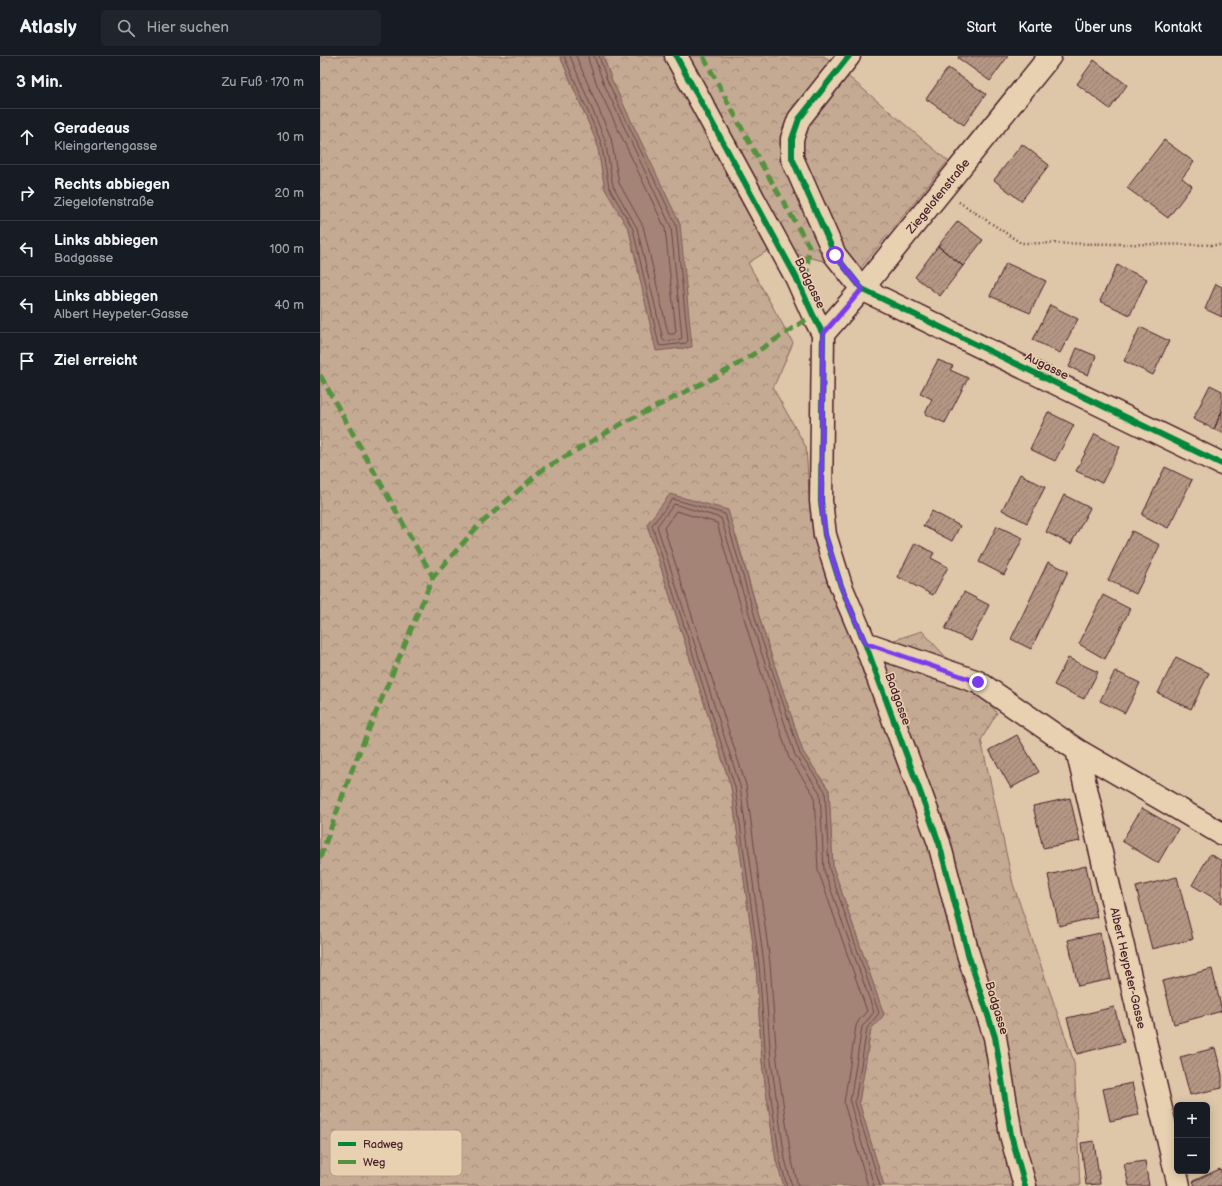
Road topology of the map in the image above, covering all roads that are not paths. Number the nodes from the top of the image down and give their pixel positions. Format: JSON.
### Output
{"nodes":[{"id":1,"x":676,"y":56,"type":"edge"},
{"id":2,"x":849,"y":56,"type":"edge"},
{"id":3,"x":1050,"y":56,"type":"edge"},
{"id":4,"x":862,"y":289,"type":"junction"},
{"id":5,"x":823,"y":334,"type":"junction"},
{"id":6,"x":1222,"y":464,"type":"edge"},
{"id":7,"x":865,"y":643,"type":"junction"},
{"id":8,"x":1077,"y":750,"type":"junction"},
{"id":9,"x":1222,"y":834,"type":"edge"},
{"id":10,"x":1025,"y":1186,"type":"edge"},
{"id":11,"x":1180,"y":1186,"type":"edge"}],
"edges":[{"from":1,"to":5,"type":"street","name":"Badgasse"},
{"from":2,"to":4,"type":"street"},
{"from":3,"to":4,"type":"street","name":"Ziegelofenstraße"},
{"from":4,"to":5,"type":"street","name":"Ziegelofenstraße"},
{"from":4,"to":6,"type":"street","name":"Augasse"},
{"from":5,"to":7,"type":"street","name":"Badgasse"},
{"from":7,"to":8,"type":"street"},
{"from":7,"to":10,"type":"street","name":"Badgasse"},
{"from":8,"to":9,"type":"street"},
{"from":8,"to":11,"type":"street","name":"Albert Heypeter-Gasse"}]}
